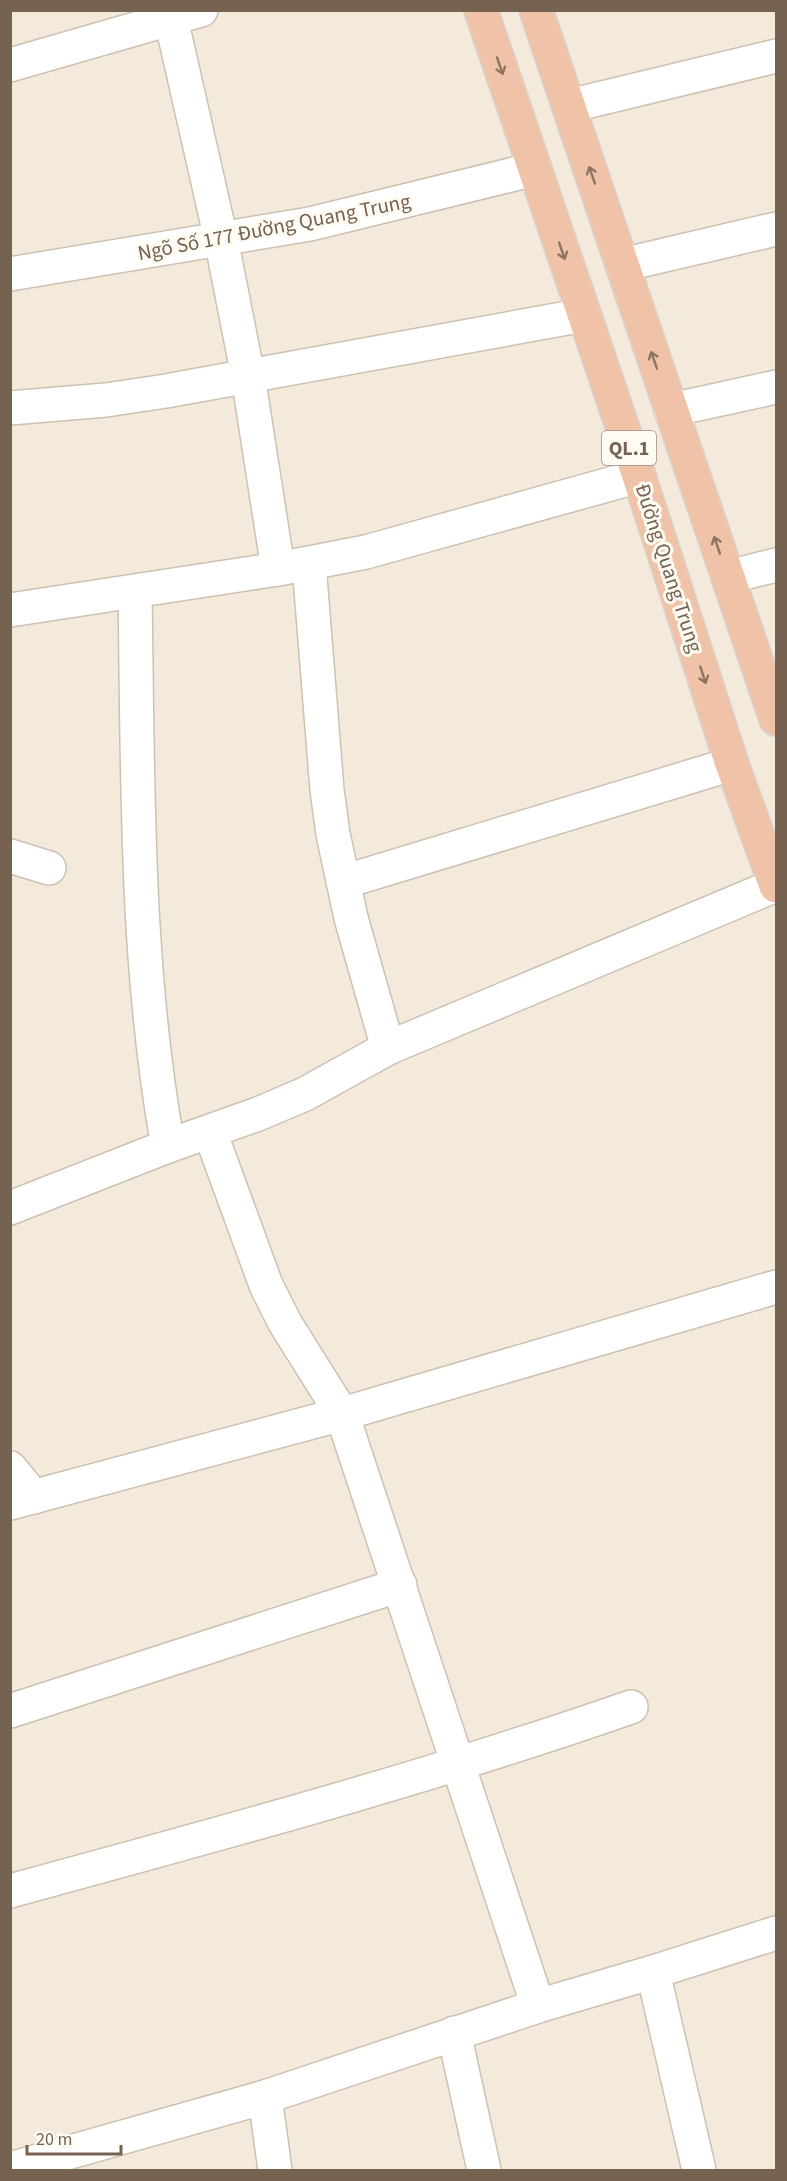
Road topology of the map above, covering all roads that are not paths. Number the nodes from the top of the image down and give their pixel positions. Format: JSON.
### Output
{"nodes":[{"id":1,"x":481,"y":10,"type":"edge"},
{"id":2,"x":536,"y":10,"type":"edge"},
{"id":3,"x":181,"y":14,"type":"edge"},
{"id":4,"x":777,"y":56,"type":"edge"},
{"id":5,"x":10,"y":65,"type":"edge"},
{"id":6,"x":568,"y":106,"type":"junction"},
{"id":7,"x":535,"y":169,"type":"junction"},
{"id":8,"x":777,"y":229,"type":"edge"},
{"id":9,"x":221,"y":240,"type":"junction"},
{"id":10,"x":622,"y":265,"type":"junction"},
{"id":11,"x":10,"y":274,"type":"edge"},
{"id":12,"x":635,"y":302,"type":"junction"},
{"id":13,"x":585,"y":315,"type":"junction"},
{"id":14,"x":248,"y":376,"type":"junction"},
{"id":15,"x":777,"y":387,"type":"edge"},
{"id":16,"x":10,"y":408,"type":"edge"},
{"id":17,"x":671,"y":410,"type":"junction"},
{"id":18,"x":620,"y":418,"type":"junction"},
{"id":19,"x":639,"y":476,"type":"junction"},
{"id":20,"x":777,"y":565,"type":"edge"},
{"id":21,"x":294,"y":566,"type":"junction"},
{"id":22,"x":728,"y":577,"type":"junction"},
{"id":23,"x":135,"y":592,"type":"junction"},
{"id":24,"x":10,"y":610,"type":"edge"},
{"id":25,"x":777,"y":719,"type":"edge"},
{"id":26,"x":732,"y":764,"type":"junction"},
{"id":27,"x":10,"y":856,"type":"edge"},
{"id":28,"x":49,"y":868,"type":"dead end"},
{"id":29,"x":343,"y":882,"type":"junction"},
{"id":30,"x":776,"y":885,"type":"edge"},
{"id":31,"x":388,"y":1048,"type":"junction"},
{"id":32,"x":210,"y":1132,"type":"junction"},
{"id":33,"x":168,"y":1146,"type":"junction"},
{"id":34,"x":10,"y":1209,"type":"edge"},
{"id":35,"x":777,"y":1287,"type":"edge"},
{"id":36,"x":342,"y":1414,"type":"junction"},
{"id":37,"x":10,"y":1467,"type":"edge"},
{"id":38,"x":22,"y":1500,"type":"edge"},
{"id":39,"x":400,"y":1585,"type":"junction"},
{"id":40,"x":631,"y":1707,"type":"dead end"},
{"id":41,"x":10,"y":1711,"type":"edge"},
{"id":42,"x":459,"y":1765,"type":"junction"},
{"id":43,"x":10,"y":1891,"type":"edge"},
{"id":44,"x":777,"y":1933,"type":"edge"},
{"id":45,"x":653,"y":1972,"type":"junction"},
{"id":46,"x":538,"y":2006,"type":"junction"},
{"id":47,"x":454,"y":2033,"type":"junction"},
{"id":48,"x":266,"y":2097,"type":"junction"},
{"id":49,"x":10,"y":2169,"type":"edge"},
{"id":50,"x":275,"y":2170,"type":"edge"},
{"id":51,"x":484,"y":2170,"type":"edge"},
{"id":52,"x":699,"y":2170,"type":"edge"}],
"edges":[{"from":1,"to":7,"type":"highway","name":"Đường Quang Trung","number":"QL.1","one_way":true},
{"from":2,"to":6,"type":"highway","number":"QL.1"},
{"from":3,"to":5,"type":"street"},
{"from":3,"to":9,"type":"street"},
{"from":4,"to":6,"type":"street"},
{"from":10,"to":6,"type":"highway","number":"QL.1","one_way":true},
{"from":7,"to":9,"type":"street","name":"Ngõ Số 177 Đường Quang Trung"},
{"from":7,"to":13,"type":"highway","name":"Đường Quang Trung","number":"QL.1","one_way":true},
{"from":8,"to":10,"type":"street"},
{"from":9,"to":11,"type":"street","name":"Ngõ Số 177 Đường Quang Trung"},
{"from":9,"to":14,"type":"street"},
{"from":10,"to":12,"type":"highway","number":"QL.1"},
{"from":12,"to":13,"type":"highway"},
{"from":17,"to":12,"type":"highway","number":"QL.1","one_way":true},
{"from":13,"to":14,"type":"street"},
{"from":13,"to":18,"type":"highway","name":"Đường Quang Trung","number":"QL.1"},
{"from":14,"to":16,"type":"street"},
{"from":14,"to":21,"type":"street"},
{"from":15,"to":17,"type":"street"},
{"from":17,"to":18,"type":"highway"},
{"from":22,"to":17,"type":"highway","number":"QL.1","one_way":true},
{"from":18,"to":19,"type":"highway","name":"Đường Quang Trung","number":"QL.1"},
{"from":19,"to":21,"type":"street"},
{"from":19,"to":26,"type":"highway","name":"Đường Quang Trung","number":"QL.1","one_way":true},
{"from":20,"to":22,"type":"street"},
{"from":21,"to":23,"type":"street"},
{"from":21,"to":29,"type":"street"},
{"from":22,"to":25,"type":"highway","number":"QL.1"},
{"from":23,"to":24,"type":"street"},
{"from":23,"to":33,"type":"street"},
{"from":26,"to":29,"type":"street"},
{"from":26,"to":30,"type":"highway","name":"Đường Quang Trung","number":"QL.1"},
{"from":27,"to":28,"type":"street"},
{"from":29,"to":31,"type":"street"},
{"from":30,"to":31,"type":"street"},
{"from":31,"to":32,"type":"street"},
{"from":32,"to":33,"type":"street"},
{"from":32,"to":36,"type":"street"},
{"from":33,"to":34,"type":"street"},
{"from":35,"to":36,"type":"street"},
{"from":36,"to":38,"type":"street"},
{"from":36,"to":39,"type":"street"},
{"from":37,"to":38,"type":"street"},
{"from":39,"to":41,"type":"street"},
{"from":39,"to":42,"type":"street"},
{"from":40,"to":42,"type":"street"},
{"from":42,"to":43,"type":"street"},
{"from":42,"to":46,"type":"street"},
{"from":44,"to":45,"type":"street"},
{"from":45,"to":46,"type":"street"},
{"from":45,"to":52,"type":"street"},
{"from":46,"to":47,"type":"street"},
{"from":47,"to":48,"type":"street"},
{"from":47,"to":51,"type":"street"},
{"from":48,"to":49,"type":"street"},
{"from":48,"to":50,"type":"street"}]}
